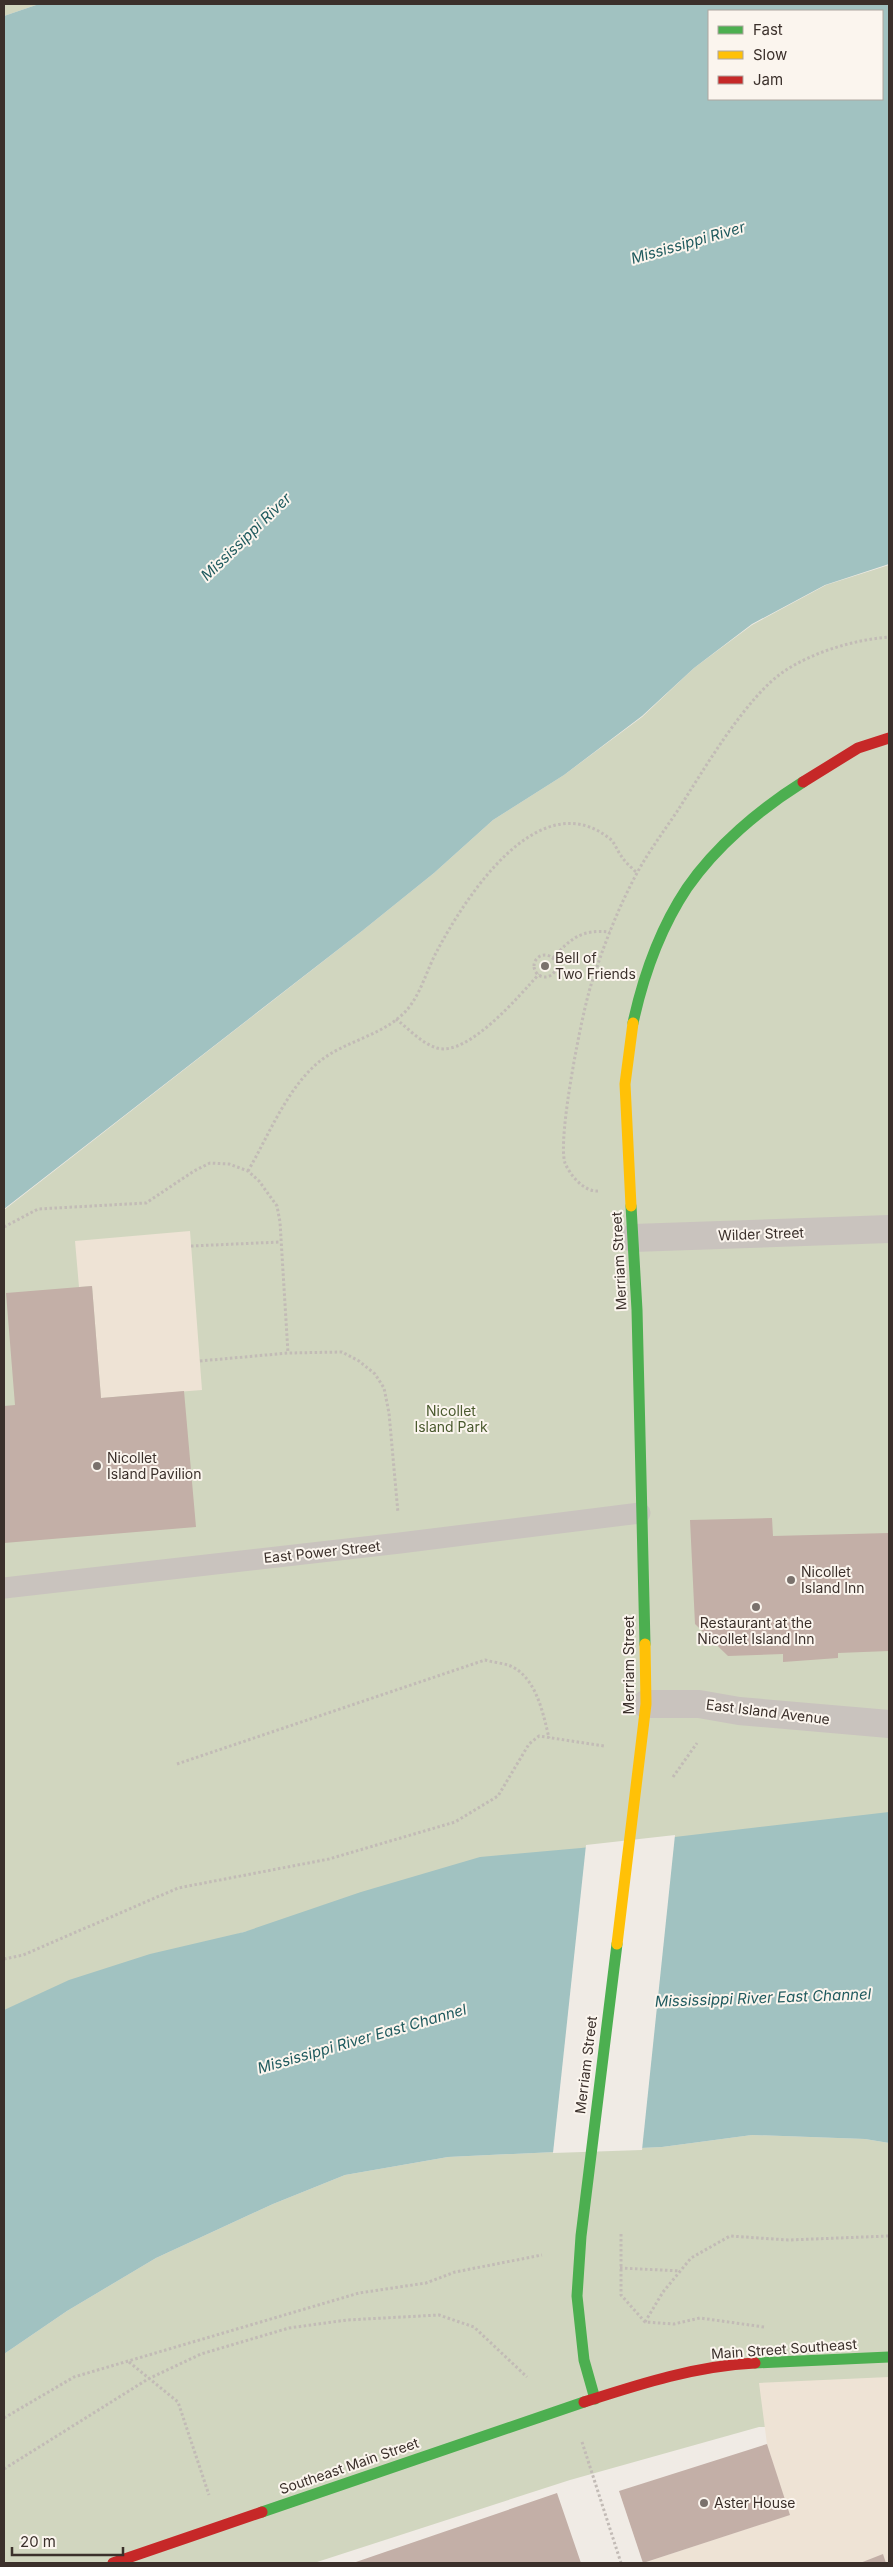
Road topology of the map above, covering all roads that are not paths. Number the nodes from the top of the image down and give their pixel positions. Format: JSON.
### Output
{"nodes":[{"id":1,"x":889,"y":738,"type":"edge"},
{"id":2,"x":889,"y":1229,"type":"edge"},
{"id":3,"x":633,"y":1238,"type":"junction"},
{"id":4,"x":640,"y":1513,"type":"junction"},
{"id":5,"x":4,"y":1588,"type":"edge"},
{"id":6,"x":646,"y":1704,"type":"junction"},
{"id":7,"x":889,"y":1724,"type":"edge"},
{"id":8,"x":889,"y":2356,"type":"edge"},
{"id":9,"x":595,"y":2399,"type":"junction"},
{"id":10,"x":113,"y":2563,"type":"edge"}],
"edges":[{"from":1,"to":3,"type":"street","name":"Merriam Street"},
{"from":2,"to":3,"type":"street","name":"Wilder Street"},
{"from":3,"to":4,"type":"street","name":"Merriam Street"},
{"from":4,"to":5,"type":"lane","name":"East Power Street"},
{"from":4,"to":6,"type":"street","name":"Merriam Street"},
{"from":6,"to":7,"type":"street","name":"East Island Avenue"},
{"from":6,"to":9,"type":"street","name":"Merriam Street"},
{"from":8,"to":9,"type":"street","name":"Main Street Southeast"},
{"from":9,"to":10,"type":"street","name":"Southeast Main Street"}]}
